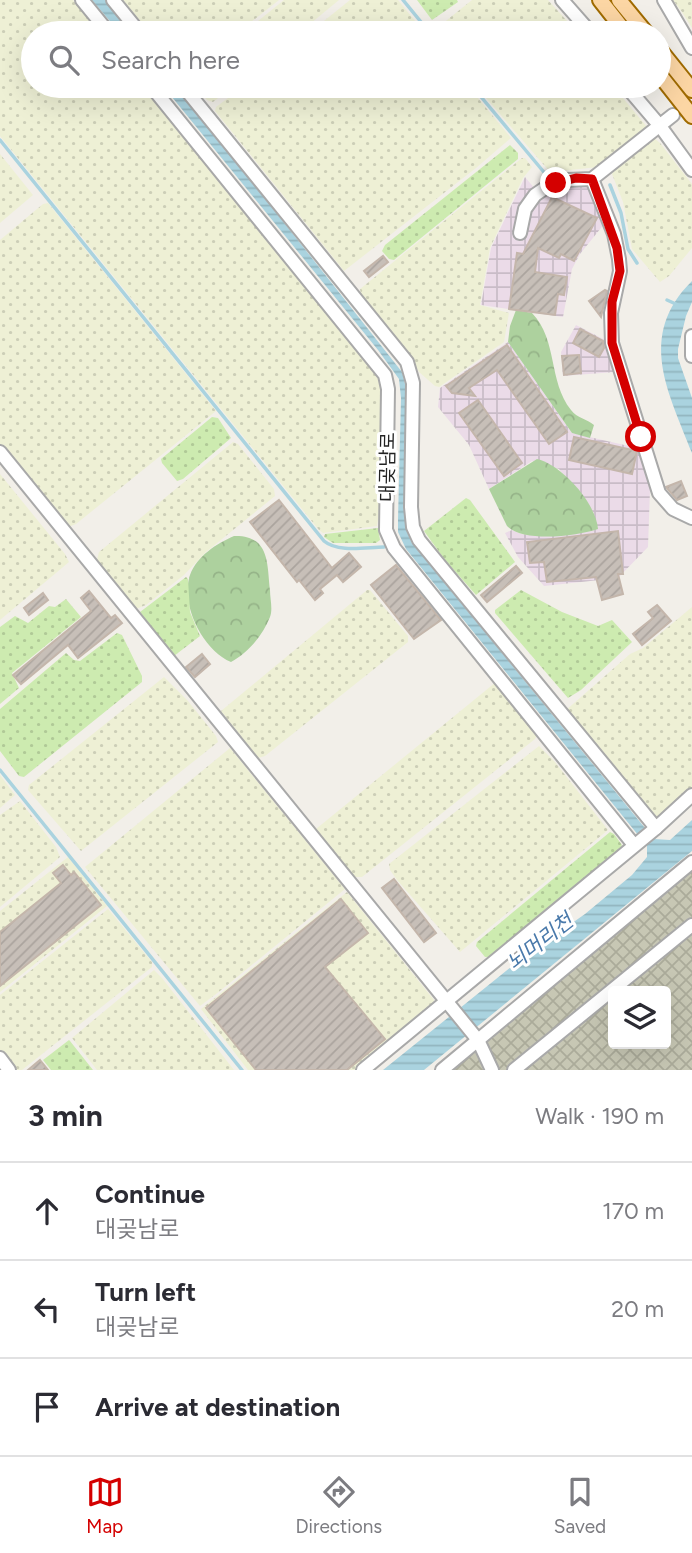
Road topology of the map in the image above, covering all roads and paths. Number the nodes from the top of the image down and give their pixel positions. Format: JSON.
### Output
{"nodes":[{"id":1,"x":82,"y":0,"type":"edge"},
{"id":2,"x":113,"y":0,"type":"edge"},
{"id":3,"x":562,"y":0,"type":"edge"},
{"id":4,"x":600,"y":0,"type":"edge"},
{"id":5,"x":619,"y":0,"type":"edge"},
{"id":6,"x":664,"y":0,"type":"edge"},
{"id":7,"x":99,"y":21,"type":"edge"},
{"id":8,"x":130,"y":21,"type":"edge"},
{"id":9,"x":580,"y":21,"type":"edge"},
{"id":10,"x":617,"y":21,"type":"edge"},
{"id":11,"x":636,"y":21,"type":"edge"},
{"id":12,"x":692,"y":48,"type":"edge"},
{"id":13,"x":671,"y":64,"type":"edge"},
{"id":14,"x":671,"y":89,"type":"edge"},
{"id":15,"x":692,"y":90,"type":"edge"},
{"id":16,"x":161,"y":98,"type":"edge"},
{"id":17,"x":193,"y":98,"type":"edge"},
{"id":18,"x":636,"y":98,"type":"edge"},
{"id":19,"x":673,"y":115,"type":"dead end"},
{"id":20,"x":692,"y":116,"type":"edge"},
{"id":21,"x":660,"y":126,"type":"junction"},
{"id":22,"x":692,"y":170,"type":"edge"},
{"id":23,"x":592,"y":179,"type":"junction"},
{"id":24,"x":520,"y":233,"type":"dead end"},
{"id":25,"x":692,"y":336,"type":"edge"},
{"id":26,"x":692,"y":356,"type":"edge"},
{"id":27,"x":0,"y":452,"type":"edge"},
{"id":28,"x":692,"y":518,"type":"edge"},
{"id":29,"x":692,"y":795,"type":"edge"},
{"id":30,"x":656,"y":828,"type":"junction"},
{"id":31,"x":634,"y":845,"type":"junction"},
{"id":32,"x":692,"y":862,"type":"edge"},
{"id":33,"x":692,"y":925,"type":"edge"},
{"id":34,"x":447,"y":1002,"type":"junction"},
{"id":35,"x":478,"y":1040,"type":"junction"},
{"id":36,"x":0,"y":1058,"type":"edge"},
{"id":37,"x":9,"y":1070,"type":"edge"},
{"id":38,"x":363,"y":1070,"type":"edge"},
{"id":39,"x":442,"y":1070,"type":"edge"},
{"id":40,"x":492,"y":1070,"type":"edge"},
{"id":41,"x":514,"y":1070,"type":"edge"}],
"edges":[{"from":1,"to":7,"type":"street"},
{"from":2,"to":8,"type":"street"},
{"from":3,"to":9,"type":"street"},
{"from":4,"to":10,"type":"main road"},
{"from":5,"to":11,"type":"main road"},
{"from":6,"to":12,"type":"street"},
{"from":13,"to":15,"type":"main road"},
{"from":14,"to":20,"type":"main road"},
{"from":16,"to":31,"type":"street","name":"대곶남로"},
{"from":17,"to":30,"type":"street","name":"대곶남로"},
{"from":18,"to":21,"type":"street"},
{"from":19,"to":21,"type":"street"},
{"from":21,"to":22,"type":"street"},
{"from":21,"to":23,"type":"street"},
{"from":23,"to":24,"type":"street"},
{"from":23,"to":28,"type":"street"},
{"from":25,"to":26,"type":"street"},
{"from":27,"to":34,"type":"street"},
{"from":29,"to":30,"type":"street"},
{"from":30,"to":31,"type":"street"},
{"from":31,"to":34,"type":"street"},
{"from":32,"to":35,"type":"street"},
{"from":33,"to":41,"type":"street"},
{"from":34,"to":35,"type":"street"},
{"from":34,"to":38,"type":"street"},
{"from":35,"to":39,"type":"street"},
{"from":35,"to":40,"type":"street"},
{"from":36,"to":37,"type":"street"}]}
